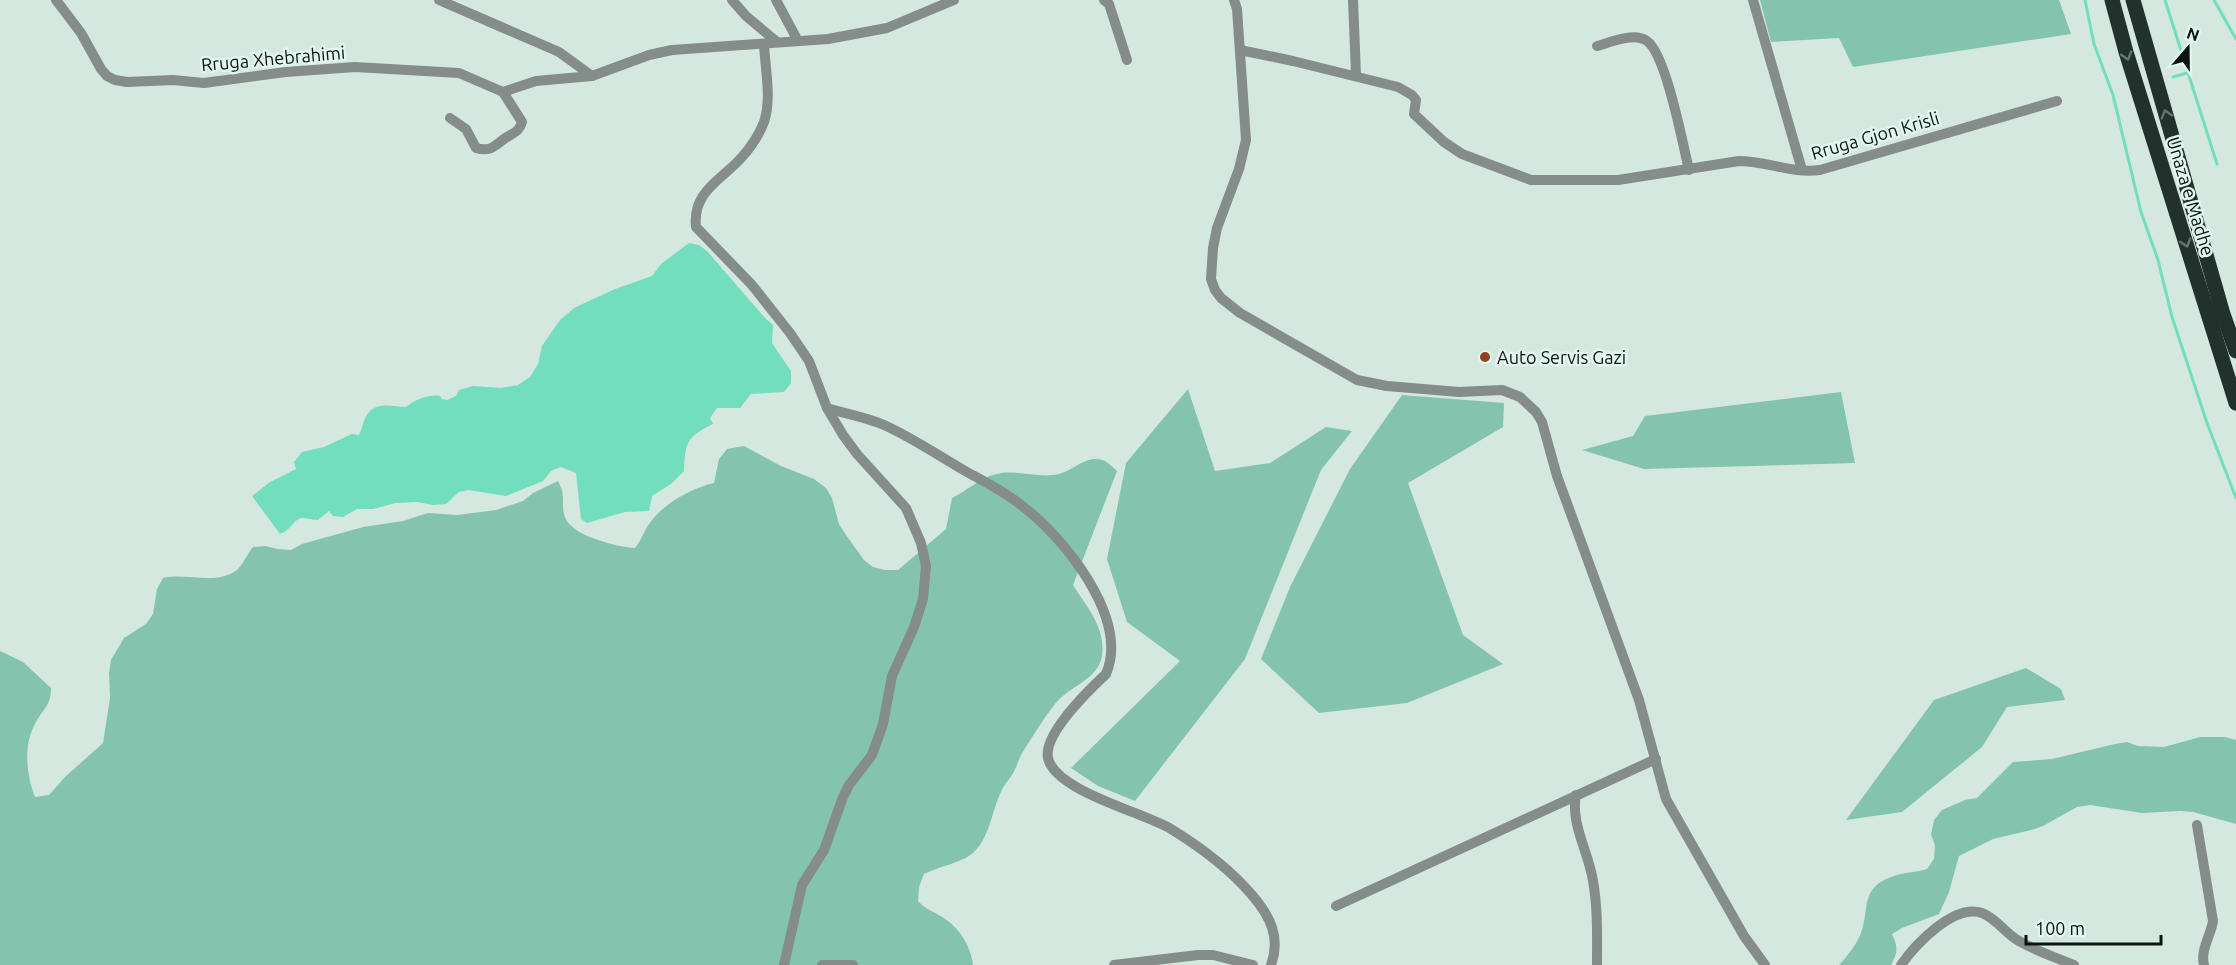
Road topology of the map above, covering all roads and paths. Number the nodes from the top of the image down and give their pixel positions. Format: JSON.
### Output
{"nodes":[{"id":1,"x":56,"y":0,"type":"edge"},
{"id":2,"x":439,"y":0,"type":"edge"},
{"id":3,"x":732,"y":0,"type":"edge"},
{"id":4,"x":777,"y":0,"type":"edge"},
{"id":5,"x":954,"y":0,"type":"edge"},
{"id":6,"x":1104,"y":0,"type":"edge"},
{"id":7,"x":1234,"y":0,"type":"edge"},
{"id":8,"x":1353,"y":0,"type":"edge"},
{"id":9,"x":1753,"y":0,"type":"edge"},
{"id":10,"x":2112,"y":0,"type":"edge"},
{"id":11,"x":2133,"y":0,"type":"edge"},
{"id":12,"x":798,"y":41,"type":"junction"},
{"id":13,"x":777,"y":42,"type":"junction"},
{"id":14,"x":765,"y":44,"type":"junction"},
{"id":15,"x":1597,"y":46,"type":"dead end"},
{"id":16,"x":1240,"y":50,"type":"junction"},
{"id":17,"x":1127,"y":60,"type":"dead end"},
{"id":18,"x":1356,"y":75,"type":"junction"},
{"id":19,"x":592,"y":76,"type":"junction"},
{"id":20,"x":503,"y":92,"type":"junction"},
{"id":21,"x":2057,"y":101,"type":"dead end"},
{"id":22,"x":450,"y":118,"type":"dead end"},
{"id":23,"x":1689,"y":170,"type":"junction"},
{"id":24,"x":1802,"y":170,"type":"junction"},
{"id":25,"x":2236,"y":351,"type":"edge"},
{"id":26,"x":2236,"y":403,"type":"edge"},
{"id":27,"x":827,"y":408,"type":"junction"},
{"id":28,"x":1656,"y":759,"type":"junction"},
{"id":29,"x":1576,"y":795,"type":"junction"},
{"id":30,"x":2197,"y":825,"type":"dead end"},
{"id":31,"x":1336,"y":906,"type":"dead end"},
{"id":32,"x":784,"y":965,"type":"edge"},
{"id":33,"x":822,"y":965,"type":"edge"},
{"id":34,"x":853,"y":965,"type":"edge"},
{"id":35,"x":1114,"y":965,"type":"edge"},
{"id":36,"x":1253,"y":965,"type":"edge"},
{"id":37,"x":1271,"y":965,"type":"edge"},
{"id":38,"x":1597,"y":965,"type":"edge"},
{"id":39,"x":1765,"y":965,"type":"edge"},
{"id":40,"x":1901,"y":965,"type":"edge"},
{"id":41,"x":2074,"y":965,"type":"edge"},
{"id":42,"x":2204,"y":965,"type":"edge"}],
"edges":[{"from":1,"to":20,"type":"street","name":"Rruga Xhebrahimi"},
{"from":2,"to":19,"type":"street"},
{"from":3,"to":13,"type":"street"},
{"from":4,"to":12,"type":"street"},
{"from":5,"to":12,"type":"street"},
{"from":6,"to":17,"type":"street"},
{"from":7,"to":16,"type":"street"},
{"from":8,"to":18,"type":"street"},
{"from":9,"to":24,"type":"street","name":"Rruga Gjon Krisli"},
{"from":10,"to":26,"type":"highway","name":"Unaza e Madhe","one_way":true},
{"from":25,"to":11,"type":"highway","name":"Unaza e Madhe","one_way":true},
{"from":12,"to":13,"type":"street"},
{"from":13,"to":14,"type":"street"},
{"from":14,"to":19,"type":"street"},
{"from":14,"to":27,"type":"street"},
{"from":15,"to":23,"type":"street"},
{"from":16,"to":18,"type":"street"},
{"from":16,"to":28,"type":"street"},
{"from":18,"to":23,"type":"street"},
{"from":19,"to":20,"type":"street"},
{"from":20,"to":22,"type":"street"},
{"from":21,"to":24,"type":"street","name":"Rruga Gjon Krisli"},
{"from":23,"to":24,"type":"street"},
{"from":27,"to":32,"type":"street"},
{"from":27,"to":37,"type":"street"},
{"from":28,"to":29,"type":"street"},
{"from":28,"to":39,"type":"street"},
{"from":29,"to":31,"type":"street"},
{"from":29,"to":38,"type":"street"},
{"from":30,"to":42,"type":"street"},
{"from":33,"to":34,"type":"street"},
{"from":35,"to":36,"type":"street"},
{"from":40,"to":41,"type":"street"}]}
